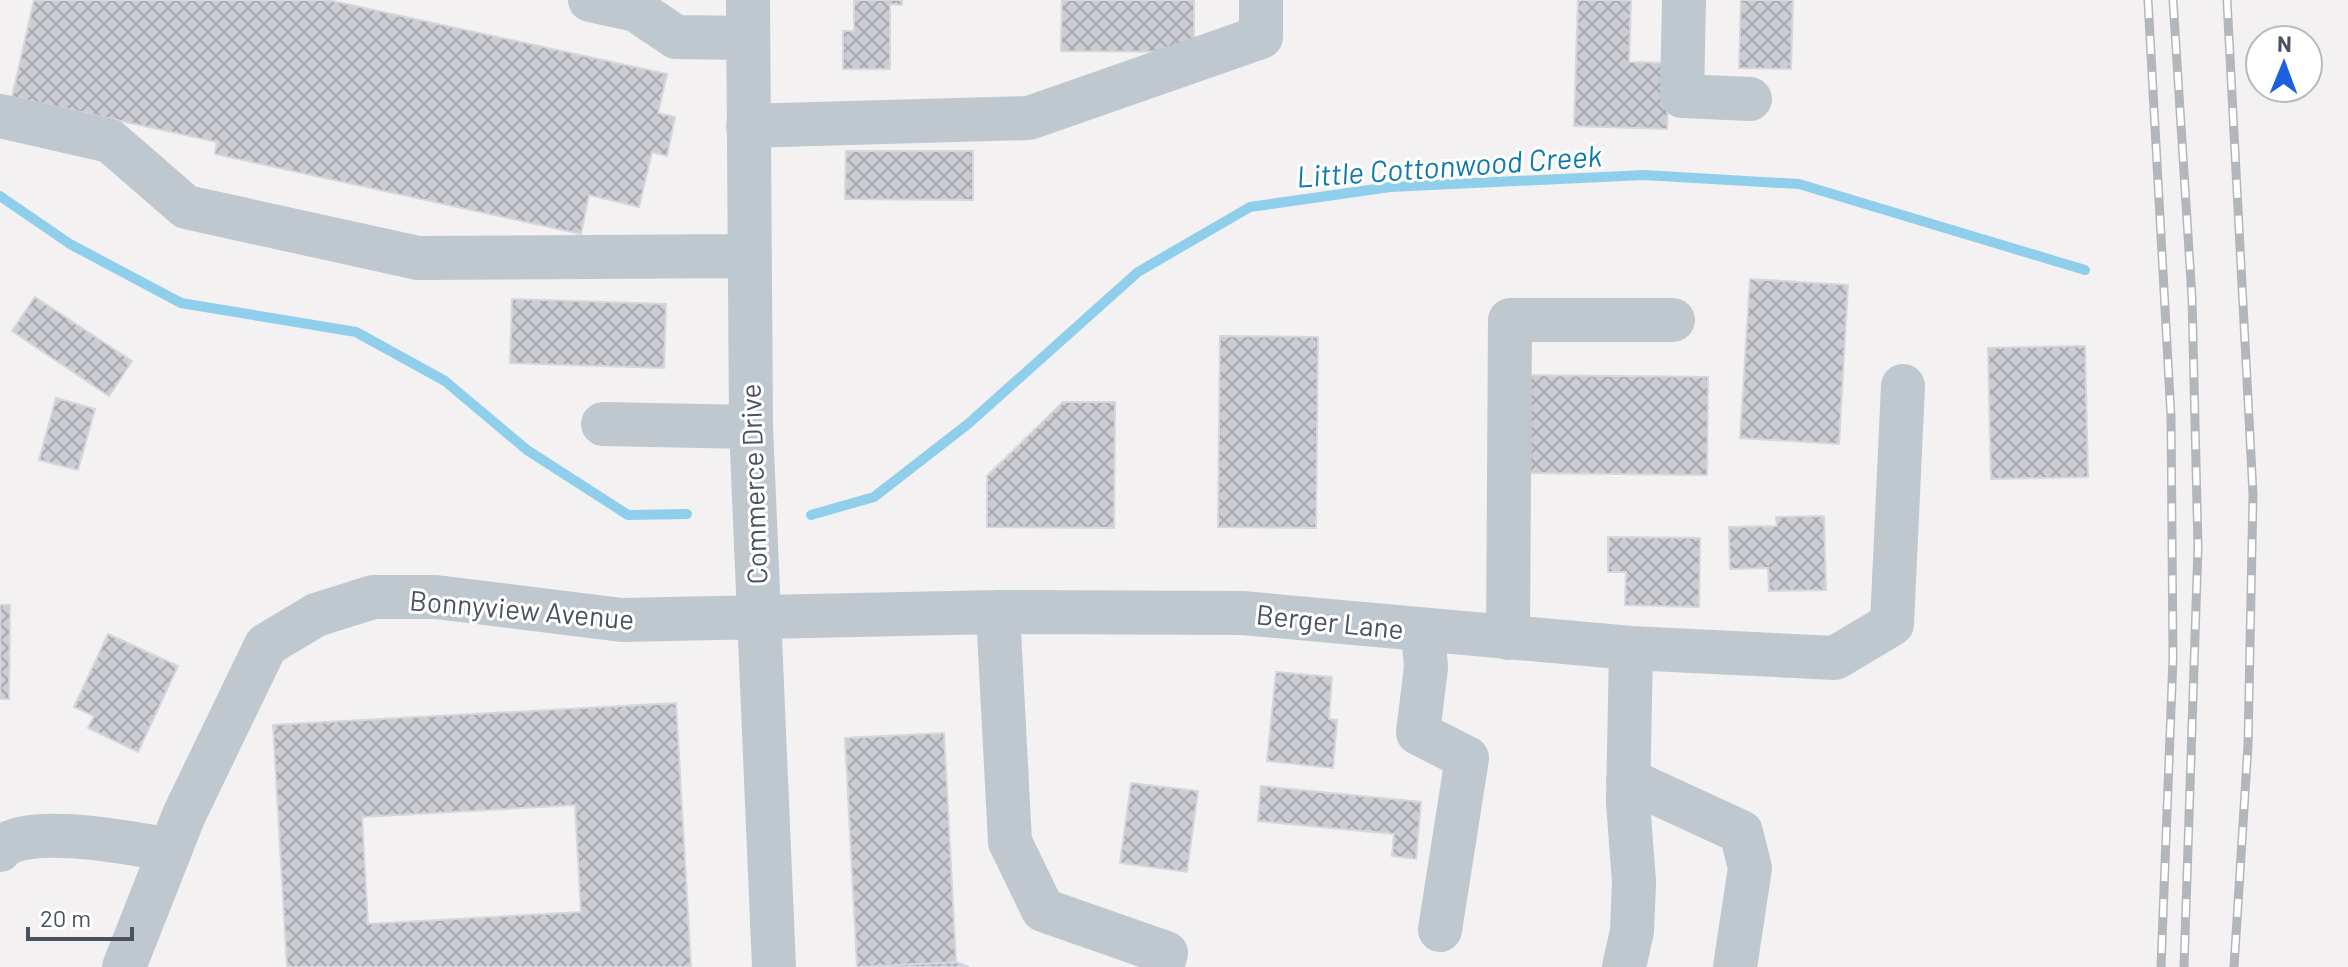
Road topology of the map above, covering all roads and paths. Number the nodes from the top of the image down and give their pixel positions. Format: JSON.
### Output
{"nodes":[{"id":1,"x":590,"y":0,"type":"edge"},
{"id":2,"x":1261,"y":0,"type":"edge"},
{"id":3,"x":1684,"y":0,"type":"edge"},
{"id":4,"x":748,"y":19,"type":"edge"},
{"id":5,"x":1750,"y":99,"type":"dead end"},
{"id":6,"x":0,"y":116,"type":"edge"},
{"id":7,"x":748,"y":126,"type":"junction"},
{"id":8,"x":748,"y":256,"type":"junction"},
{"id":9,"x":1673,"y":320,"type":"dead end"},
{"id":10,"x":1903,"y":386,"type":"dead end"},
{"id":11,"x":603,"y":424,"type":"dead end"},
{"id":12,"x":751,"y":427,"type":"junction"},
{"id":13,"x":998,"y":612,"type":"junction"},
{"id":14,"x":757,"y":618,"type":"junction"},
{"id":15,"x":1423,"y":631,"type":"junction"},
{"id":16,"x":1508,"y":638,"type":"junction"},
{"id":17,"x":1631,"y":648,"type":"junction"},
{"id":18,"x":1628,"y":780,"type":"junction"},
{"id":19,"x":0,"y":850,"type":"edge"},
{"id":20,"x":170,"y":850,"type":"junction"},
{"id":21,"x":1440,"y":930,"type":"dead end"},
{"id":22,"x":124,"y":967,"type":"edge"},
{"id":23,"x":774,"y":967,"type":"edge"},
{"id":24,"x":1162,"y":967,"type":"edge"},
{"id":25,"x":1624,"y":967,"type":"edge"},
{"id":26,"x":1735,"y":967,"type":"edge"}],
"edges":[{"from":1,"to":4,"type":"street"},
{"from":2,"to":7,"type":"street"},
{"from":3,"to":5,"type":"street"},
{"from":4,"to":7,"type":"street","name":"Commerce Drive"},
{"from":6,"to":8,"type":"street"},
{"from":7,"to":8,"type":"street","name":"Commerce Drive"},
{"from":8,"to":12,"type":"street","name":"Commerce Drive"},
{"from":9,"to":16,"type":"street"},
{"from":10,"to":17,"type":"street","name":"Berger Lane"},
{"from":11,"to":12,"type":"street"},
{"from":12,"to":14,"type":"street","name":"Commerce Drive"},
{"from":13,"to":14,"type":"street","name":"Berger Lane"},
{"from":13,"to":15,"type":"street","name":"Berger Lane"},
{"from":13,"to":24,"type":"street"},
{"from":14,"to":20,"type":"street","name":"Bonnyview Avenue"},
{"from":14,"to":23,"type":"street","name":"Commerce Drive"},
{"from":15,"to":16,"type":"street","name":"Berger Lane"},
{"from":15,"to":21,"type":"street"},
{"from":16,"to":17,"type":"street","name":"Berger Lane"},
{"from":17,"to":18,"type":"street"},
{"from":18,"to":25,"type":"street"},
{"from":18,"to":26,"type":"street"},
{"from":19,"to":20,"type":"street"},
{"from":20,"to":22,"type":"street","name":"Bonnyview Avenue"}]}
